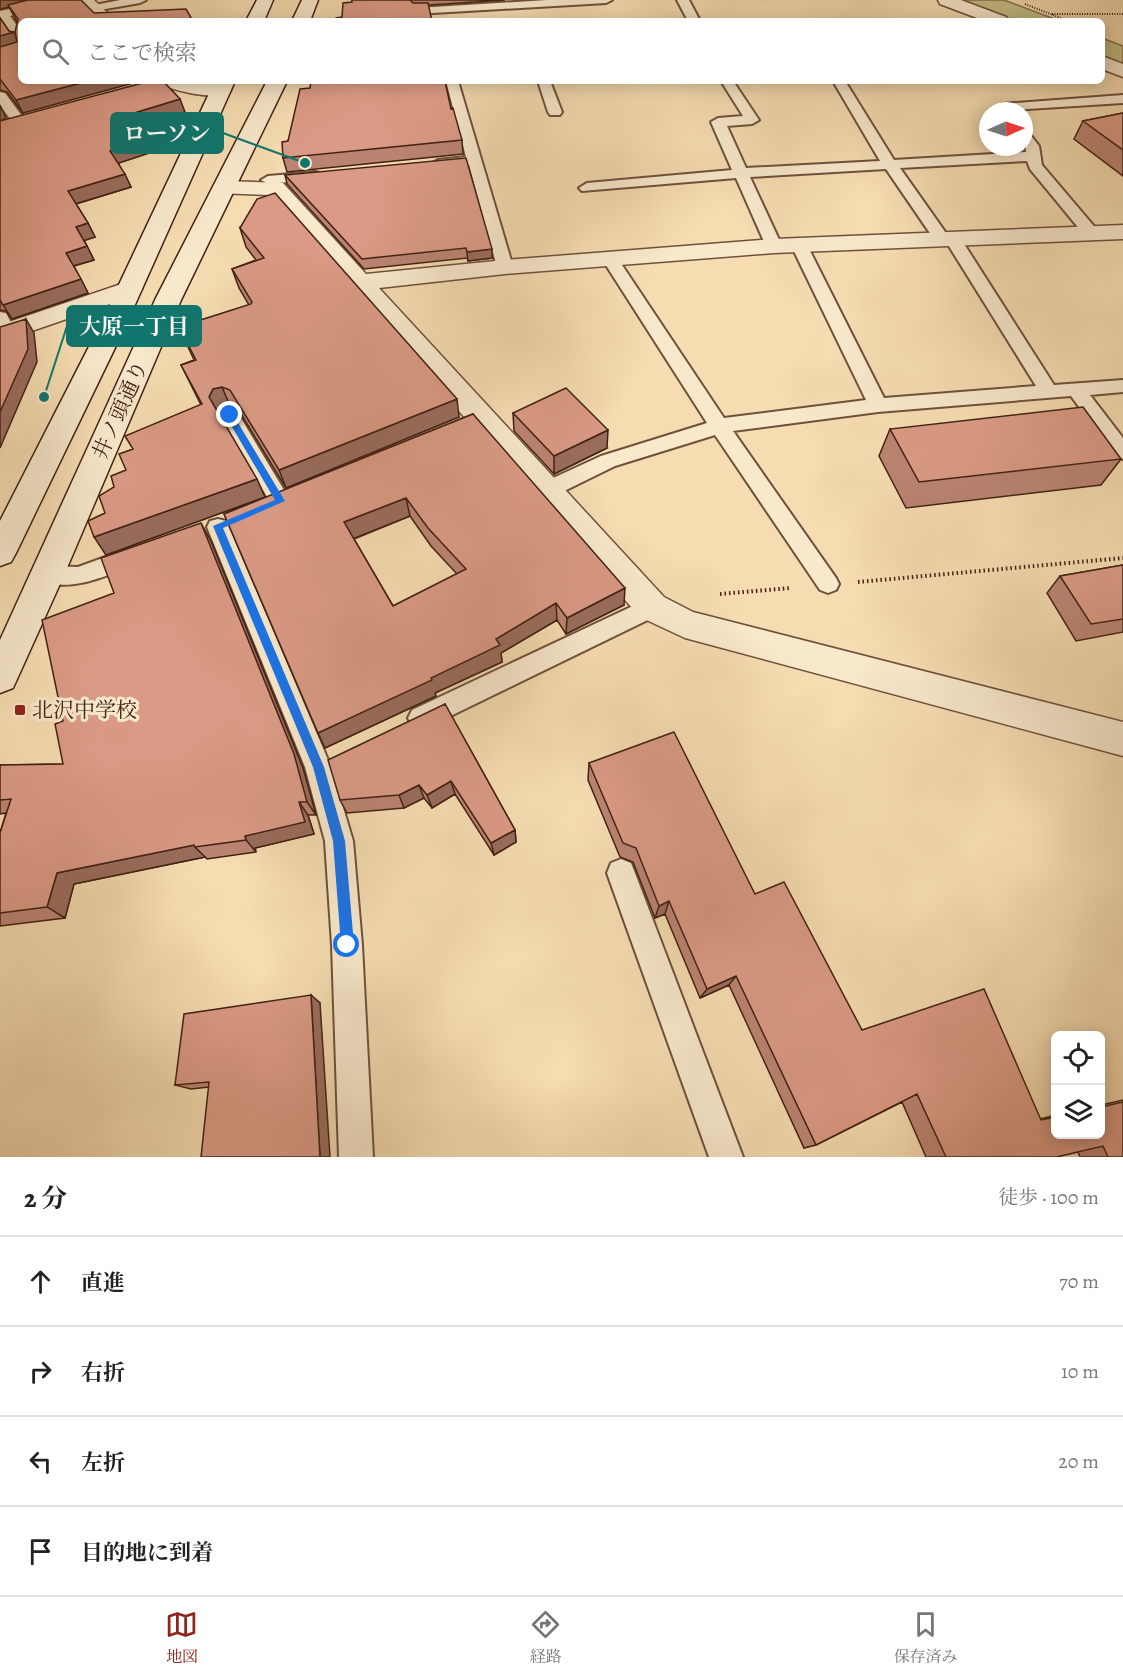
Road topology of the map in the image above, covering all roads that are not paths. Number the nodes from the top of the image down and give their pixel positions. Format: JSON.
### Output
{"nodes":[{"id":1,"x":67,"y":0,"type":"edge"},
{"id":2,"x":140,"y":0,"type":"edge"},
{"id":3,"x":265,"y":0,"type":"edge"},
{"id":4,"x":310,"y":0,"type":"edge"},
{"id":5,"x":606,"y":0,"type":"edge"},
{"id":6,"x":684,"y":0,"type":"edge"},
{"id":7,"x":946,"y":0,"type":"edge"},
{"id":8,"x":89,"y":4,"type":"edge"},
{"id":9,"x":416,"y":11,"type":"edge"},
{"id":10,"x":1,"y":14,"type":"edge"},
{"id":11,"x":104,"y":18,"type":"edge"},
{"id":12,"x":256,"y":18,"type":"edge"},
{"id":13,"x":302,"y":18,"type":"edge"},
{"id":14,"x":693,"y":18,"type":"edge"},
{"id":15,"x":992,"y":18,"type":"edge"},
{"id":16,"x":18,"y":35,"type":"edge"},
{"id":17,"x":1105,"y":63,"type":"edge"},
{"id":18,"x":1123,"y":71,"type":"edge"},
{"id":19,"x":157,"y":84,"type":"edge"},
{"id":20,"x":180,"y":84,"type":"edge"},
{"id":21,"x":276,"y":84,"type":"edge"},
{"id":22,"x":453,"y":84,"type":"edge"},
{"id":23,"x":545,"y":84,"type":"edge"},
{"id":24,"x":729,"y":84,"type":"edge"},
{"id":25,"x":841,"y":84,"type":"edge"},
{"id":26,"x":223,"y":86,"type":"edge"},
{"id":27,"x":145,"y":88,"type":"edge"},
{"id":28,"x":0,"y":96,"type":"edge"},
{"id":29,"x":1123,"y":99,"type":"edge"},
{"id":30,"x":1033,"y":106,"type":"edge"},
{"id":31,"x":555,"y":112,"type":"dead end"},
{"id":32,"x":42,"y":117,"type":"edge"},
{"id":33,"x":20,"y":123,"type":"junction"},
{"id":34,"x":0,"y":128,"type":"edge"},
{"id":35,"x":1033,"y":151,"type":"edge"},
{"id":36,"x":1034,"y":156,"type":"junction"},
{"id":37,"x":475,"y":160,"type":"junction"},
{"id":38,"x":890,"y":163,"type":"junction"},
{"id":39,"x":417,"y":166,"type":"edge"},
{"id":40,"x":742,"y":173,"type":"junction"},
{"id":41,"x":325,"y":175,"type":"edge"},
{"id":42,"x":268,"y":180,"type":"dead end"},
{"id":43,"x":224,"y":188,"type":"junction"},
{"id":44,"x":587,"y":188,"type":"dead end"},
{"id":45,"x":1123,"y":232,"type":"edge"},
{"id":46,"x":1092,"y":234,"type":"junction"},
{"id":47,"x":948,"y":239,"type":"junction"},
{"id":48,"x":799,"y":245,"type":"junction"},
{"id":49,"x":774,"y":246,"type":"junction"},
{"id":50,"x":610,"y":259,"type":"junction"},
{"id":51,"x":505,"y":267,"type":"junction"},
{"id":52,"x":361,"y":282,"type":"junction"},
{"id":53,"x":130,"y":289,"type":"junction"},
{"id":54,"x":2,"y":327,"type":"edge"},
{"id":55,"x":1123,"y":386,"type":"edge"},
{"id":56,"x":1075,"y":389,"type":"junction"},
{"id":57,"x":1049,"y":392,"type":"junction"},
{"id":58,"x":878,"y":405,"type":"junction"},
{"id":59,"x":230,"y":415,"type":"edge"},
{"id":60,"x":719,"y":426,"type":"junction"},
{"id":61,"x":1123,"y":452,"type":"edge"},
{"id":62,"x":548,"y":490,"type":"junction"},
{"id":63,"x":302,"y":492,"type":"edge"},
{"id":64,"x":280,"y":501,"type":"junction"},
{"id":65,"x":260,"y":510,"type":"edge"},
{"id":66,"x":218,"y":526,"type":"dead end"},
{"id":67,"x":154,"y":549,"type":"edge"},
{"id":68,"x":0,"y":553,"type":"edge"},
{"id":69,"x":48,"y":575,"type":"junction"},
{"id":70,"x":828,"y":584,"type":"road end"},
{"id":71,"x":652,"y":607,"type":"junction"},
{"id":72,"x":0,"y":677,"type":"edge"},
{"id":73,"x":405,"y":726,"type":"edge"},
{"id":74,"x":1123,"y":739,"type":"edge"},
{"id":75,"x":621,"y":873,"type":"dead end"},
{"id":76,"x":356,"y":1157,"type":"edge"},
{"id":77,"x":726,"y":1157,"type":"edge"}],
"edges":[{"from":1,"to":10,"type":"lane"},
{"from":2,"to":8,"type":"lane"},
{"from":3,"to":12,"type":"street"},
{"from":4,"to":13,"type":"street"},
{"from":5,"to":9,"type":"lane"},
{"from":6,"to":14,"type":"lane"},
{"from":7,"to":15,"type":"street"},
{"from":8,"to":11,"type":"street"},
{"from":10,"to":16,"type":"lane"},
{"from":17,"to":18,"type":"street"},
{"from":19,"to":27,"type":"street"},
{"from":20,"to":26,"type":"street"},
{"from":21,"to":43,"type":"street","name":"井ノ頭通り"},
{"from":22,"to":37,"type":"lane"},
{"from":23,"to":31,"type":"lane"},
{"from":24,"to":40,"type":"lane"},
{"from":25,"to":38,"type":"lane"},
{"from":26,"to":53,"type":"street","name":"井ノ頭通り"},
{"from":28,"to":33,"type":"lane"},
{"from":29,"to":30,"type":"lane"},
{"from":32,"to":33,"type":"street"},
{"from":33,"to":34,"type":"street"},
{"from":35,"to":36,"type":"lane"},
{"from":36,"to":38,"type":"lane"},
{"from":36,"to":46,"type":"lane"},
{"from":37,"to":39,"type":"lane"},
{"from":37,"to":51,"type":"lane"},
{"from":38,"to":40,"type":"lane"},
{"from":38,"to":47,"type":"lane"},
{"from":40,"to":44,"type":"lane"},
{"from":40,"to":49,"type":"lane"},
{"from":41,"to":42,"type":"lane"},
{"from":43,"to":52,"type":"street"},
{"from":43,"to":69,"type":"street","name":"井ノ頭通り"},
{"from":45,"to":46,"type":"street"},
{"from":46,"to":47,"type":"street"},
{"from":47,"to":48,"type":"street"},
{"from":47,"to":57,"type":"lane"},
{"from":48,"to":49,"type":"street"},
{"from":48,"to":58,"type":"lane"},
{"from":49,"to":50,"type":"street"},
{"from":50,"to":51,"type":"street"},
{"from":50,"to":60,"type":"lane"},
{"from":51,"to":52,"type":"street"},
{"from":52,"to":62,"type":"street"},
{"from":53,"to":54,"type":"street"},
{"from":53,"to":68,"type":"street","name":"井ノ頭通り"},
{"from":55,"to":56,"type":"lane"},
{"from":56,"to":57,"type":"lane"},
{"from":56,"to":61,"type":"lane"},
{"from":57,"to":58,"type":"lane"},
{"from":58,"to":60,"type":"lane"},
{"from":59,"to":64,"type":"lane"},
{"from":60,"to":62,"type":"lane"},
{"from":60,"to":70,"type":"lane"},
{"from":62,"to":71,"type":"street"},
{"from":63,"to":64,"type":"lane"},
{"from":64,"to":65,"type":"lane"},
{"from":66,"to":76,"type":"lane"},
{"from":67,"to":69,"type":"lane"},
{"from":69,"to":72,"type":"street","name":"井ノ頭通り"},
{"from":71,"to":73,"type":"lane"},
{"from":71,"to":74,"type":"street"},
{"from":75,"to":77,"type":"lane"}]}
